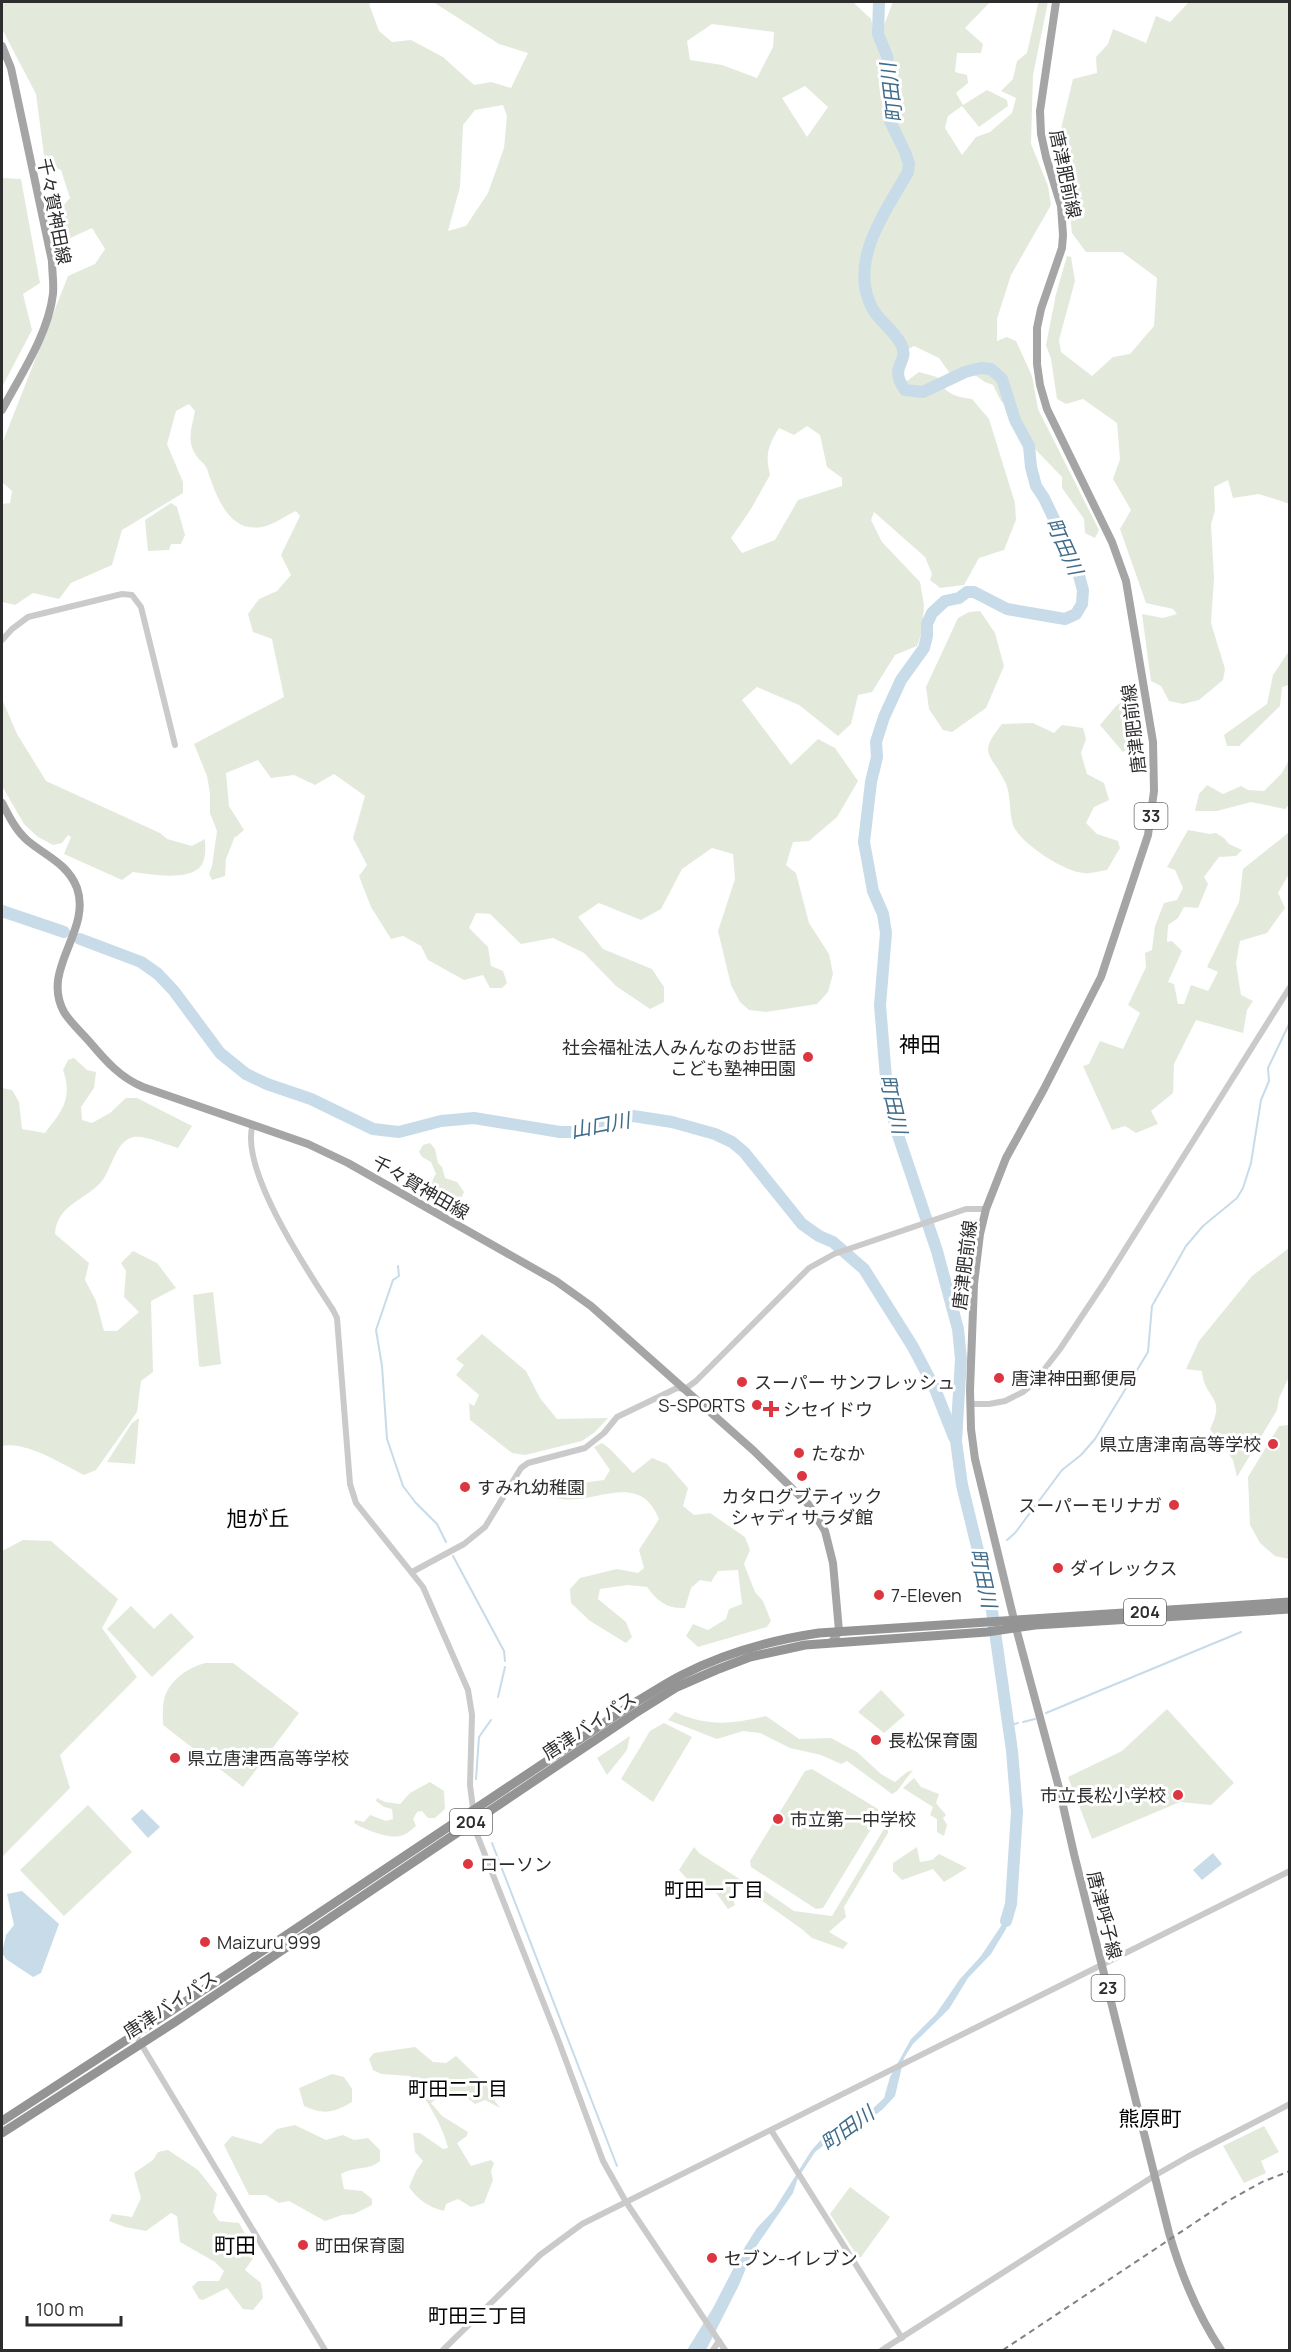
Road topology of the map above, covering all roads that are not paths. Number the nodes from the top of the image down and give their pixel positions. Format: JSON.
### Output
{"nodes":[{"id":1,"x":1056,"y":2,"type":"edge"},
{"id":2,"x":2,"y":46,"type":"edge"},
{"id":3,"x":2,"y":410,"type":"edge"},
{"id":4,"x":2,"y":640,"type":"edge"},
{"id":5,"x":175,"y":745,"type":"dead end"},
{"id":6,"x":2,"y":803,"type":"edge"},
{"id":7,"x":1290,"y":987,"type":"edge"},
{"id":8,"x":253,"y":1124,"type":"junction"},
{"id":9,"x":986,"y":1209,"type":"junction"},
{"id":10,"x":685,"y":1389,"type":"junction"},
{"id":11,"x":970,"y":1404,"type":"junction"},
{"id":12,"x":412,"y":1572,"type":"junction"},
{"id":13,"x":1288,"y":1607,"type":"edge"},
{"id":14,"x":1015,"y":1624,"type":"junction"},
{"id":15,"x":986,"y":1627,"type":"junction"},
{"id":16,"x":839,"y":1631,"type":"junction"},
{"id":17,"x":832,"y":1642,"type":"junction"},
{"id":18,"x":472,"y":1816,"type":"junction"},
{"id":19,"x":1290,"y":1871,"type":"edge"},
{"id":20,"x":1102,"y":1965,"type":"junction"},
{"id":21,"x":135,"y":2034,"type":"junction"},
{"id":22,"x":141,"y":2043,"type":"junction"},
{"id":23,"x":1290,"y":2104,"type":"edge"},
{"id":24,"x":2,"y":2121,"type":"edge"},
{"id":25,"x":771,"y":2130,"type":"junction"},
{"id":26,"x":2,"y":2133,"type":"edge"},
{"id":27,"x":1154,"y":2176,"type":"junction"},
{"id":28,"x":626,"y":2202,"type":"junction"},
{"id":29,"x":902,"y":2338,"type":"junction"},
{"id":30,"x":717,"y":2339,"type":"junction"},
{"id":31,"x":326,"y":2350,"type":"edge"},
{"id":32,"x":443,"y":2350,"type":"edge"},
{"id":33,"x":713,"y":2350,"type":"edge"},
{"id":34,"x":725,"y":2350,"type":"edge"},
{"id":35,"x":882,"y":2350,"type":"edge"},
{"id":36,"x":1221,"y":2350,"type":"edge"}],
"edges":[{"from":1,"to":9,"type":"main road","name":"唐津肥前線","number":"33"},
{"from":2,"to":3,"type":"main road","name":"千々賀神田線"},
{"from":4,"to":5,"type":"street"},
{"from":6,"to":8,"type":"main road","name":"千々賀神田線"},
{"from":7,"to":11,"type":"street"},
{"from":8,"to":10,"type":"main road","name":"千々賀神田線"},
{"from":8,"to":12,"type":"street"},
{"from":9,"to":10,"type":"street"},
{"from":9,"to":11,"type":"main road","name":"唐津肥前線","number":"33"},
{"from":10,"to":12,"type":"street"},
{"from":10,"to":16,"type":"main road","name":"千々賀神田線"},
{"from":11,"to":14,"type":"main road","name":"唐津肥前線","number":"33"},
{"from":12,"to":18,"type":"street"},
{"from":13,"to":14,"type":"highway","name":"唐津バイパス","number":"204"},
{"from":14,"to":15,"type":"highway","name":"唐津バイパス","number":"204"},
{"from":14,"to":20,"type":"main road","name":"唐津呼子線","number":"23"},
{"from":15,"to":16,"type":"highway","name":"唐津バイパス","number":"204"},
{"from":15,"to":17,"type":"highway","name":"唐津バイパス","number":"204"},
{"from":16,"to":17,"type":"main road"},
{"from":16,"to":18,"type":"highway","name":"唐津バイパス","number":"204"},
{"from":17,"to":18,"type":"highway","name":"唐津バイパス","number":"204"},
{"from":18,"to":21,"type":"highway","name":"唐津バイパス","number":"204"},
{"from":18,"to":22,"type":"highway","name":"唐津バイパス","number":"204"},
{"from":18,"to":28,"type":"street"},
{"from":19,"to":20,"type":"street"},
{"from":20,"to":25,"type":"street"},
{"from":20,"to":27,"type":"main road","name":"唐津呼子線","number":"23"},
{"from":21,"to":22,"type":"street"},
{"from":21,"to":24,"type":"highway","name":"唐津バイパス","number":"204"},
{"from":22,"to":26,"type":"highway","name":"唐津バイパス","number":"204"},
{"from":22,"to":31,"type":"street"},
{"from":23,"to":27,"type":"street"},
{"from":25,"to":28,"type":"street"},
{"from":25,"to":29,"type":"street"},
{"from":27,"to":29,"type":"street"},
{"from":27,"to":36,"type":"main road","name":"唐津呼子線","number":"23"},
{"from":28,"to":30,"type":"street"},
{"from":28,"to":32,"type":"street"},
{"from":29,"to":35,"type":"street"},
{"from":30,"to":33,"type":"street"},
{"from":30,"to":34,"type":"street"}]}
